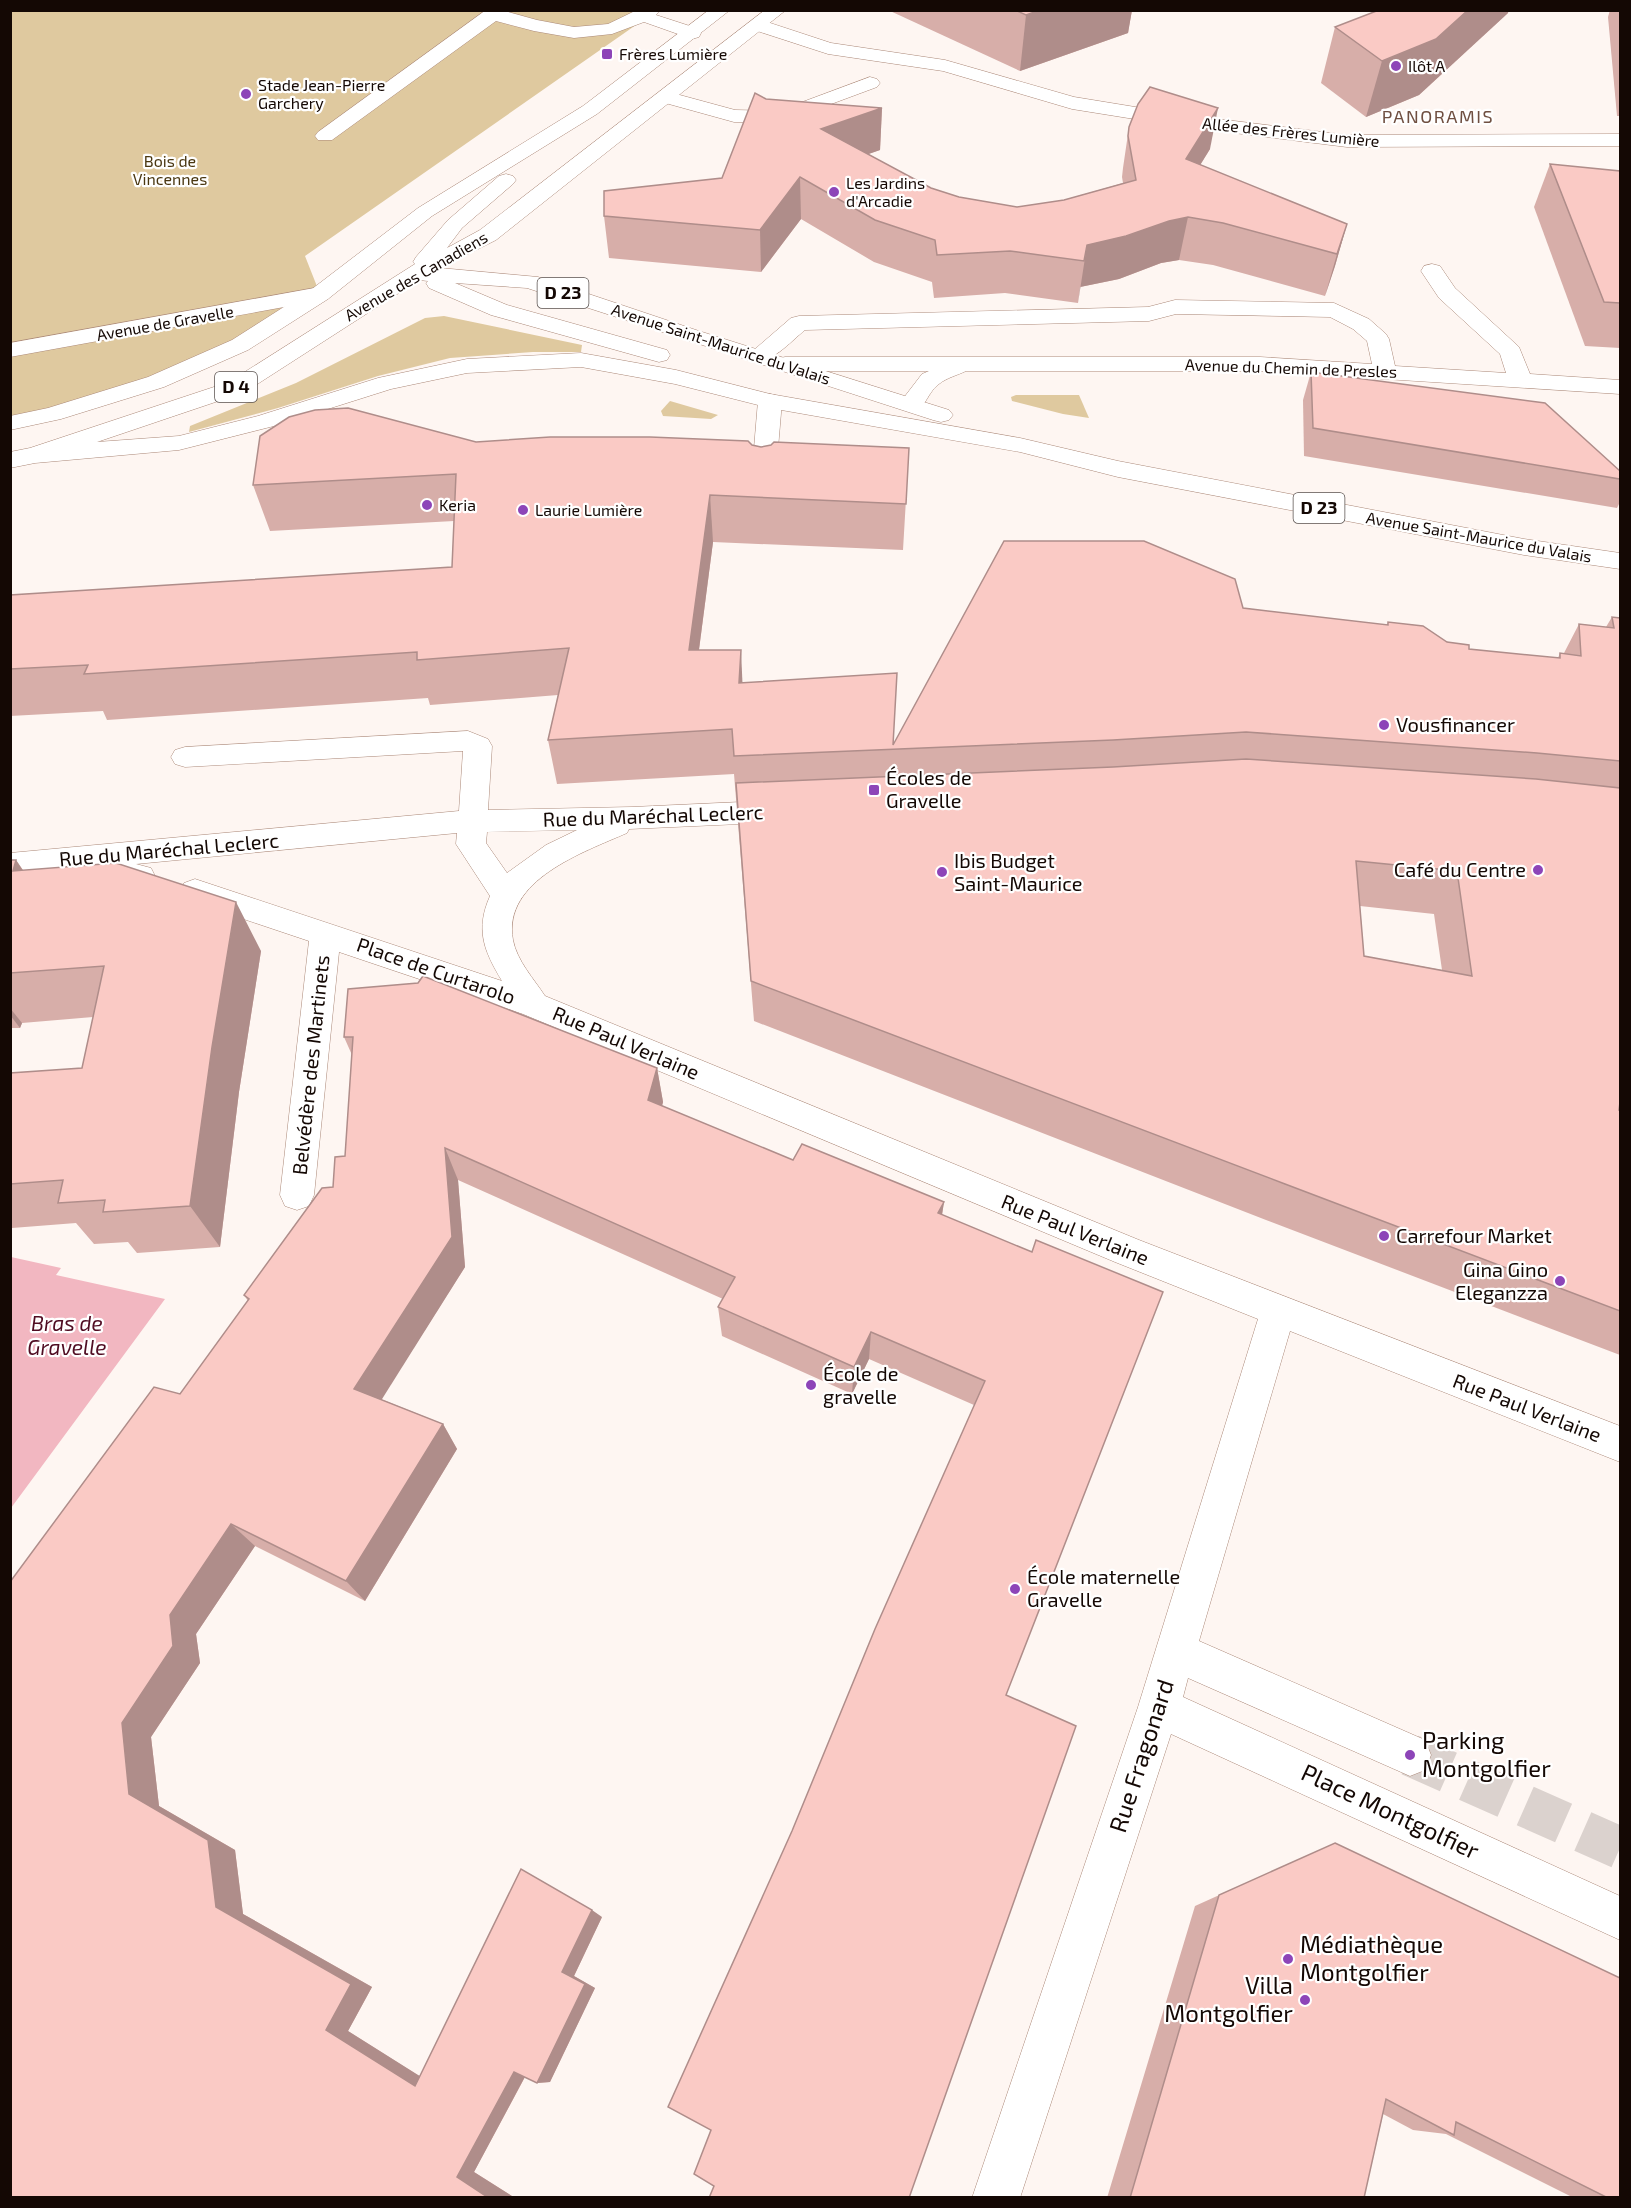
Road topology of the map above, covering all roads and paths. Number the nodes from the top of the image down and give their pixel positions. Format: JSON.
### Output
{"nodes":[{"id":1,"x":721,"y":10,"type":"edge"},
{"id":2,"x":777,"y":10,"type":"edge"},
{"id":3,"x":647,"y":13,"type":"edge"},
{"id":4,"x":758,"y":25,"type":"junction"},
{"id":5,"x":692,"y":33,"type":"junction"},
{"id":6,"x":870,"y":83,"type":"dead end"},
{"id":7,"x":665,"y":97,"type":"junction"},
{"id":8,"x":590,"y":110,"type":"junction"},
{"id":9,"x":325,"y":136,"type":"dead end"},
{"id":10,"x":1620,"y":140,"type":"edge"},
{"id":11,"x":1432,"y":271,"type":"dead end"},
{"id":12,"x":415,"y":273,"type":"junction"},
{"id":13,"x":320,"y":294,"type":"junction"},
{"id":14,"x":10,"y":350,"type":"edge"},
{"id":15,"x":758,"y":356,"type":"junction"},
{"id":16,"x":785,"y":364,"type":"junction"},
{"id":17,"x":960,"y":365,"type":"junction"},
{"id":18,"x":1385,"y":371,"type":"junction"},
{"id":19,"x":1520,"y":381,"type":"junction"},
{"id":20,"x":1620,"y":387,"type":"edge"},
{"id":21,"x":770,"y":401,"type":"junction"},
{"id":22,"x":912,"y":404,"type":"junction"},
{"id":23,"x":866,"y":418,"type":"junction"},
{"id":24,"x":10,"y":423,"type":"edge"},
{"id":25,"x":1020,"y":445,"type":"junction"},
{"id":26,"x":35,"y":455,"type":"junction"},
{"id":27,"x":10,"y":460,"type":"edge"},
{"id":28,"x":763,"y":484,"type":"edge"},
{"id":29,"x":1620,"y":561,"type":"edge"},
{"id":30,"x":185,"y":757,"type":"dead end"},
{"id":31,"x":815,"y":810,"type":"edge"},
{"id":32,"x":632,"y":818,"type":"junction"},
{"id":33,"x":473,"y":821,"type":"junction"},
{"id":34,"x":78,"y":860,"type":"junction"},
{"id":35,"x":10,"y":864,"type":"edge"},
{"id":36,"x":506,"y":896,"type":"junction"},
{"id":37,"x":325,"y":934,"type":"junction"},
{"id":38,"x":534,"y":1005,"type":"junction"},
{"id":39,"x":297,"y":1195,"type":"dead end"},
{"id":40,"x":1278,"y":1311,"type":"junction"},
{"id":41,"x":1620,"y":1444,"type":"edge"},
{"id":42,"x":1175,"y":1651,"type":"junction"},
{"id":43,"x":1159,"y":1707,"type":"junction"},
{"id":44,"x":1410,"y":1755,"type":"tunnel mouth"},
{"id":45,"x":1620,"y":1918,"type":"edge"},
{"id":46,"x":996,"y":2198,"type":"edge"}],
"edges":[{"from":1,"to":5,"type":"street","name":"Avenue des Canadiens","number":"D 4"},
{"from":2,"to":4,"type":"street","name":"Avenue des Canadiens","number":"D 4"},
{"from":3,"to":5,"type":"street"},
{"from":3,"to":9,"type":"street"},
{"from":4,"to":7,"type":"street","name":"Avenue des Canadiens","number":"D 4"},
{"from":4,"to":10,"type":"street","name":"Allée des Frères Lumière"},
{"from":5,"to":8,"type":"street","name":"Avenue des Canadiens","number":"D 4"},
{"from":6,"to":7,"type":"street"},
{"from":7,"to":12,"type":"street","name":"Avenue des Canadiens","number":"D 4"},
{"from":8,"to":12,"type":"street"},
{"from":8,"to":13,"type":"street","name":"Avenue des Canadiens","number":"D 4"},
{"from":11,"to":19,"type":"street"},
{"from":12,"to":13,"type":"street","name":"Avenue de Gravelle"},
{"from":12,"to":15,"type":"street","name":"Avenue Saint-Maurice du Valais","number":"D 23"},
{"from":12,"to":23,"type":"street"},
{"from":12,"to":26,"type":"street","name":"Avenue des Canadiens","number":"D 4"},
{"from":13,"to":14,"type":"street","name":"Avenue de Gravelle"},
{"from":13,"to":24,"type":"street","name":"Avenue des Canadiens","number":"D 4"},
{"from":15,"to":16,"type":"street","name":"Avenue Saint-Maurice du Valais","number":"D 23"},
{"from":15,"to":18,"type":"street"},
{"from":16,"to":17,"type":"street","name":"Avenue du Chemin de Presles"},
{"from":16,"to":22,"type":"street","name":"Avenue Saint-Maurice du Valais","number":"D 23"},
{"from":17,"to":18,"type":"street","name":"Avenue du Chemin de Presles"},
{"from":17,"to":22,"type":"street","name":"Avenue du Chemin de Presles"},
{"from":18,"to":19,"type":"street","name":"Avenue du Chemin de Presles"},
{"from":19,"to":20,"type":"street","name":"Avenue du Chemin de Presles"},
{"from":21,"to":23,"type":"street"},
{"from":21,"to":26,"type":"street"},
{"from":21,"to":28,"type":"street"},
{"from":22,"to":25,"type":"street","name":"Avenue Saint-Maurice du Valais","number":"D 23"},
{"from":23,"to":25,"type":"street","name":"Avenue Saint-Maurice du Valais","number":"D 23"},
{"from":25,"to":29,"type":"street","name":"Avenue Saint-Maurice du Valais","number":"D 23"},
{"from":26,"to":27,"type":"street","name":"Avenue des Canadiens","number":"D 4"},
{"from":30,"to":33,"type":"street"},
{"from":31,"to":32,"type":"street","name":"Rue du Maréchal Leclerc"},
{"from":32,"to":33,"type":"street","name":"Rue du Maréchal Leclerc"},
{"from":32,"to":36,"type":"street","name":"Place de Curtarolo"},
{"from":33,"to":34,"type":"street","name":"Rue du Maréchal Leclerc"},
{"from":33,"to":36,"type":"street"},
{"from":34,"to":35,"type":"street","name":"Rue du Maréchal Leclerc"},
{"from":34,"to":37,"type":"street","name":"Place de Curtarolo"},
{"from":36,"to":38,"type":"street","name":"Place de Curtarolo"},
{"from":37,"to":38,"type":"street","name":"Place de Curtarolo"},
{"from":37,"to":39,"type":"street","name":"Belvédère des Martinets"},
{"from":38,"to":40,"type":"street","name":"Rue Paul Verlaine"},
{"from":40,"to":41,"type":"street","name":"Rue Paul Verlaine"},
{"from":40,"to":42,"type":"street","name":"Rue Fragonard"},
{"from":42,"to":43,"type":"street","name":"Rue Fragonard"},
{"from":42,"to":44,"type":"street"},
{"from":43,"to":45,"type":"street","name":"Place Montgolfier"},
{"from":43,"to":46,"type":"street","name":"Rue Fragonard"}]}
